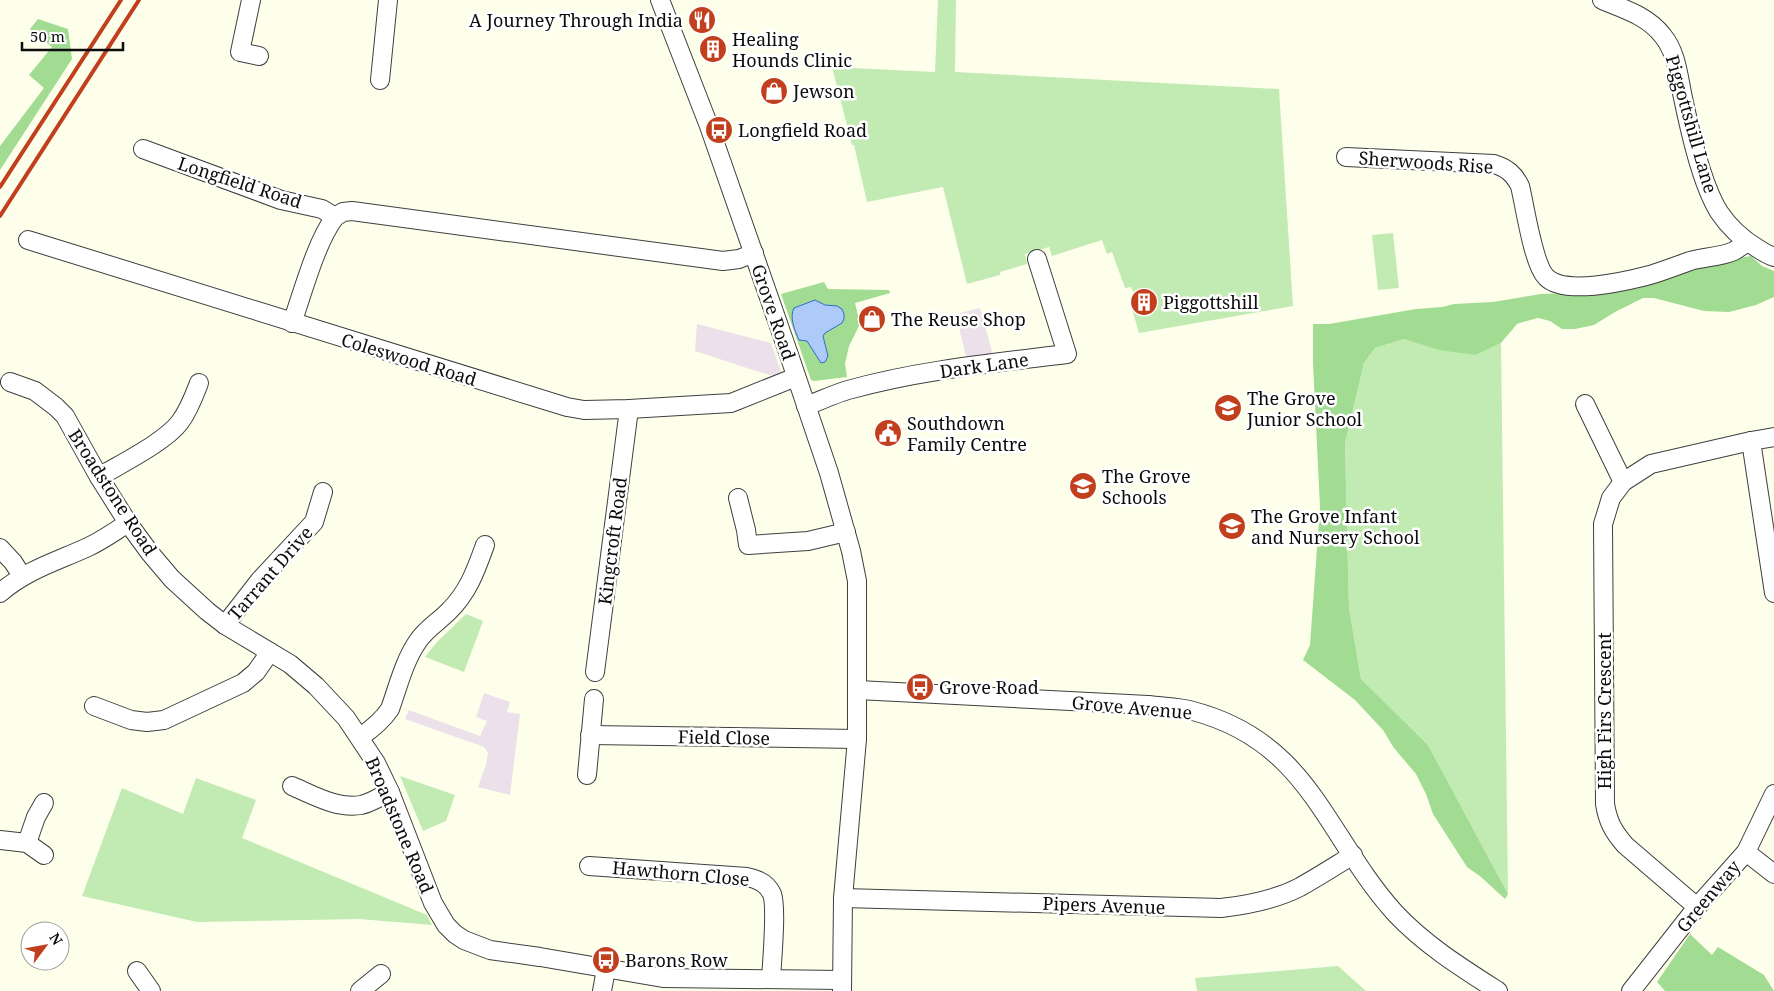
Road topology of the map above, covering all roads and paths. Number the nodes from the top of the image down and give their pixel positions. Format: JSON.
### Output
{"nodes":[{"id":1,"x":251,"y":0,"type":"edge"},
{"id":2,"x":388,"y":0,"type":"edge"},
{"id":3,"x":660,"y":0,"type":"edge"},
{"id":4,"x":1602,"y":0,"type":"edge"},
{"id":5,"x":259,"y":56,"type":"dead end"},
{"id":6,"x":380,"y":80,"type":"dead end"},
{"id":7,"x":143,"y":149,"type":"dead end"},
{"id":8,"x":1346,"y":156,"type":"dead end"},
{"id":9,"x":335,"y":217,"type":"junction"},
{"id":10,"x":28,"y":240,"type":"dead end"},
{"id":11,"x":1747,"y":242,"type":"junction"},
{"id":12,"x":754,"y":253,"type":"junction"},
{"id":13,"x":1774,"y":257,"type":"edge"},
{"id":14,"x":1037,"y":259,"type":"dead end"},
{"id":15,"x":292,"y":323,"type":"junction"},
{"id":16,"x":796,"y":377,"type":"junction"},
{"id":17,"x":10,"y":382,"type":"dead end"},
{"id":18,"x":199,"y":383,"type":"dead end"},
{"id":19,"x":1585,"y":404,"type":"dead end"},
{"id":20,"x":806,"y":406,"type":"junction"},
{"id":21,"x":629,"y":409,"type":"junction"},
{"id":22,"x":1774,"y":437,"type":"edge"},
{"id":23,"x":1751,"y":440,"type":"junction"},
{"id":24,"x":99,"y":476,"type":"junction"},
{"id":25,"x":1624,"y":482,"type":"junction"},
{"id":26,"x":323,"y":492,"type":"dead end"},
{"id":27,"x":738,"y":498,"type":"dead end"},
{"id":28,"x":128,"y":523,"type":"junction"},
{"id":29,"x":846,"y":532,"type":"junction"},
{"id":30,"x":485,"y":545,"type":"dead end"},
{"id":31,"x":0,"y":548,"type":"edge"},
{"id":32,"x":22,"y":576,"type":"junction"},
{"id":33,"x":0,"y":593,"type":"edge"},
{"id":34,"x":1774,"y":593,"type":"edge"},
{"id":35,"x":226,"y":625,"type":"junction"},
{"id":36,"x":270,"y":652,"type":"junction"},
{"id":37,"x":595,"y":672,"type":"dead end"},
{"id":38,"x":858,"y":690,"type":"junction"},
{"id":39,"x":594,"y":698,"type":"dead end"},
{"id":40,"x":94,"y":706,"type":"dead end"},
{"id":41,"x":590,"y":735,"type":"junction"},
{"id":42,"x":360,"y":738,"type":"junction"},
{"id":43,"x":857,"y":739,"type":"junction"},
{"id":44,"x":587,"y":775,"type":"dead end"},
{"id":45,"x":292,"y":786,"type":"dead end"},
{"id":46,"x":390,"y":792,"type":"junction"},
{"id":47,"x":1774,"y":794,"type":"edge"},
{"id":48,"x":44,"y":803,"type":"dead end"},
{"id":49,"x":0,"y":840,"type":"edge"},
{"id":50,"x":27,"y":843,"type":"junction"},
{"id":51,"x":1746,"y":852,"type":"junction"},
{"id":52,"x":44,"y":855,"type":"dead end"},
{"id":53,"x":1353,"y":855,"type":"junction"},
{"id":54,"x":589,"y":866,"type":"dead end"},
{"id":55,"x":1774,"y":874,"type":"edge"},
{"id":56,"x":843,"y":898,"type":"junction"},
{"id":57,"x":1697,"y":907,"type":"junction"},
{"id":58,"x":606,"y":969,"type":"junction"},
{"id":59,"x":137,"y":972,"type":"dead end"},
{"id":60,"x":381,"y":974,"type":"dead end"},
{"id":61,"x":771,"y":979,"type":"junction"},
{"id":62,"x":742,"y":985,"type":"edge"},
{"id":63,"x":842,"y":985,"type":"edge"},
{"id":64,"x":151,"y":991,"type":"edge"},
{"id":65,"x":360,"y":991,"type":"edge"},
{"id":66,"x":602,"y":991,"type":"edge"},
{"id":67,"x":1498,"y":991,"type":"edge"},
{"id":68,"x":1631,"y":991,"type":"edge"}],
"edges":[{"from":1,"to":5,"type":"street"},
{"from":2,"to":6,"type":"street"},
{"from":3,"to":12,"type":"street","name":"Grove Road"},
{"from":4,"to":11,"type":"street","name":"Piggottshill Lane"},
{"from":7,"to":9,"type":"street","name":"Longfield Road"},
{"from":8,"to":11,"type":"street","name":"Sherwoods Rise"},
{"from":9,"to":12,"type":"street"},
{"from":9,"to":15,"type":"street"},
{"from":10,"to":15,"type":"street","name":"Coleswood Road"},
{"from":11,"to":13,"type":"street","name":"Piggottshill Lane"},
{"from":12,"to":16,"type":"street","name":"Grove Road"},
{"from":14,"to":20,"type":"street","name":"Dark Lane"},
{"from":15,"to":21,"type":"street","name":"Coleswood Road"},
{"from":16,"to":20,"type":"street","name":"Grove Road"},
{"from":16,"to":21,"type":"street","name":"Coleswood Road"},
{"from":17,"to":24,"type":"street","name":"Broadstone Road"},
{"from":18,"to":24,"type":"street"},
{"from":19,"to":25,"type":"street"},
{"from":20,"to":29,"type":"street","name":"Grove Road"},
{"from":21,"to":37,"type":"street","name":"Kingcroft Road"},
{"from":22,"to":23,"type":"street","name":"High Firs Crescent"},
{"from":23,"to":25,"type":"street","name":"High Firs Crescent"},
{"from":23,"to":34,"type":"street"},
{"from":24,"to":28,"type":"street","name":"Broadstone Road"},
{"from":25,"to":57,"type":"street","name":"High Firs Crescent"},
{"from":26,"to":35,"type":"street","name":"Tarrant Drive"},
{"from":27,"to":29,"type":"street"},
{"from":28,"to":32,"type":"street"},
{"from":28,"to":35,"type":"street","name":"Broadstone Road"},
{"from":29,"to":38,"type":"street","name":"Grove Road"},
{"from":30,"to":42,"type":"street"},
{"from":31,"to":32,"type":"street"},
{"from":32,"to":33,"type":"street"},
{"from":35,"to":36,"type":"street","name":"Broadstone Road"},
{"from":36,"to":40,"type":"street"},
{"from":36,"to":42,"type":"street","name":"Broadstone Road"},
{"from":38,"to":43,"type":"street","name":"Grove Road"},
{"from":38,"to":53,"type":"street","name":"Grove Avenue"},
{"from":39,"to":41,"type":"street"},
{"from":41,"to":43,"type":"street","name":"Field Close"},
{"from":41,"to":44,"type":"street"},
{"from":42,"to":46,"type":"street","name":"Broadstone Road"},
{"from":43,"to":56,"type":"street","name":"Grove Road"},
{"from":45,"to":46,"type":"street"},
{"from":46,"to":58,"type":"street","name":"Broadstone Road"},
{"from":47,"to":51,"type":"street","name":"Greenway"},
{"from":48,"to":50,"type":"street"},
{"from":49,"to":50,"type":"street"},
{"from":50,"to":52,"type":"street"},
{"from":51,"to":55,"type":"street"},
{"from":51,"to":57,"type":"street","name":"Greenway"},
{"from":53,"to":56,"type":"street","name":"Pipers Avenue"},
{"from":53,"to":67,"type":"street","name":"Grove Avenue"},
{"from":54,"to":61,"type":"street","name":"Hawthorn Close"},
{"from":56,"to":63,"type":"street","name":"Grove Road"},
{"from":57,"to":68,"type":"street","name":"Greenway"},
{"from":58,"to":62,"type":"street","name":"Broadstone Road"},
{"from":58,"to":66,"type":"street"},
{"from":59,"to":64,"type":"street"},
{"from":60,"to":65,"type":"street"},
{"from":61,"to":62,"type":"street","name":"Broadstone Road"},
{"from":61,"to":63,"type":"street","name":"Broadstone Road"}]}
